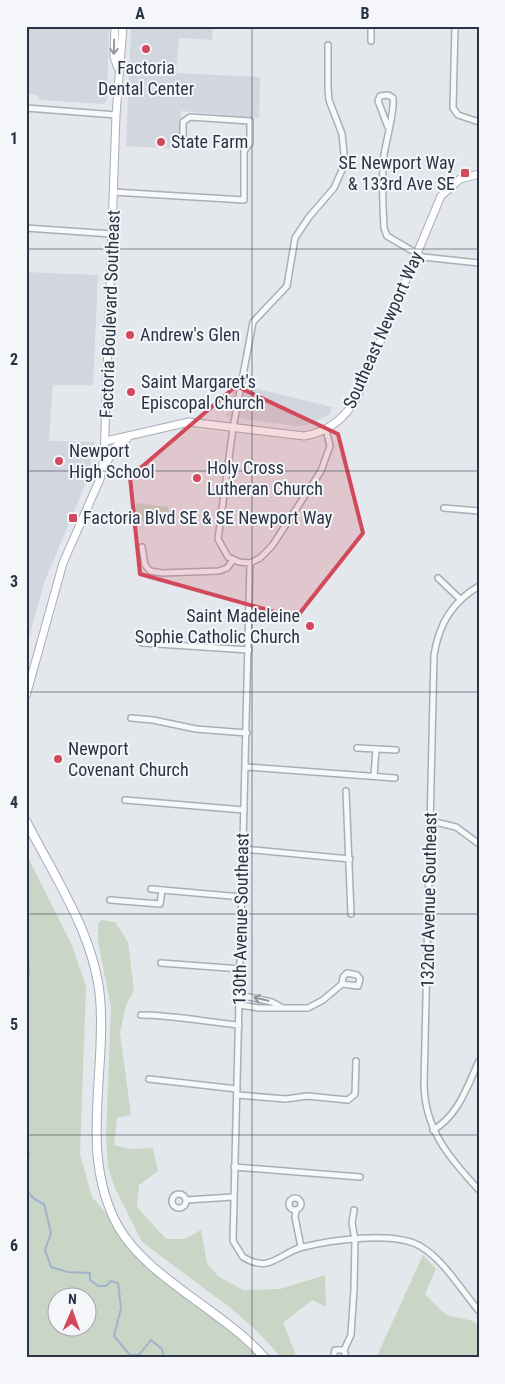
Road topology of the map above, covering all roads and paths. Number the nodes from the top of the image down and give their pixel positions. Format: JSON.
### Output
{"nodes":[{"id":1,"x":115,"y":26,"type":"edge"},
{"id":2,"x":123,"y":26,"type":"edge"},
{"id":3,"x":372,"y":26,"type":"edge"},
{"id":4,"x":455,"y":26,"type":"edge"},
{"id":5,"x":371,"y":41,"type":"dead end"},
{"id":6,"x":328,"y":45,"type":"dead end"},
{"id":7,"x":118,"y":68,"type":"junction"},
{"id":8,"x":26,"y":108,"type":"edge"},
{"id":9,"x":116,"y":115,"type":"junction"},
{"id":10,"x":479,"y":122,"type":"edge"},
{"id":11,"x":388,"y":127,"type":"junction"},
{"id":12,"x":183,"y":144,"type":"dead end"},
{"id":13,"x":479,"y":174,"type":"edge"},
{"id":14,"x":114,"y":192,"type":"junction"},
{"id":15,"x":26,"y":228,"type":"edge"},
{"id":16,"x":112,"y":234,"type":"junction"},
{"id":17,"x":416,"y":254,"type":"junction"},
{"id":18,"x":479,"y":263,"type":"edge"},
{"id":19,"x":233,"y":428,"type":"junction"},
{"id":20,"x":326,"y":430,"type":"junction"},
{"id":21,"x":137,"y":434,"type":"junction"},
{"id":22,"x":106,"y":441,"type":"junction"},
{"id":23,"x":103,"y":468,"type":"junction"},
{"id":24,"x":444,"y":508,"type":"dead end"},
{"id":25,"x":479,"y":511,"type":"edge"},
{"id":26,"x":142,"y":547,"type":"dead end"},
{"id":27,"x":233,"y":560,"type":"junction"},
{"id":28,"x":250,"y":563,"type":"junction"},
{"id":29,"x":438,"y":578,"type":"dead end"},
{"id":30,"x":479,"y":586,"type":"edge"},
{"id":31,"x":460,"y":599,"type":"junction"},
{"id":32,"x":142,"y":643,"type":"dead end"},
{"id":33,"x":249,"y":650,"type":"junction"},
{"id":34,"x":26,"y":696,"type":"edge"},
{"id":35,"x":130,"y":718,"type":"dead end"},
{"id":36,"x":247,"y":733,"type":"junction"},
{"id":37,"x":357,"y":748,"type":"dead end"},
{"id":38,"x":376,"y":749,"type":"junction"},
{"id":39,"x":396,"y":750,"type":"dead end"},
{"id":40,"x":246,"y":767,"type":"junction"},
{"id":41,"x":374,"y":776,"type":"junction"},
{"id":42,"x":395,"y":778,"type":"dead end"},
{"id":43,"x":346,"y":791,"type":"dead end"},
{"id":44,"x":126,"y":800,"type":"dead end"},
{"id":45,"x":244,"y":810,"type":"junction"},
{"id":46,"x":26,"y":821,"type":"edge"},
{"id":47,"x":431,"y":821,"type":"junction"},
{"id":48,"x":479,"y":844,"type":"edge"},
{"id":49,"x":243,"y":849,"type":"junction"},
{"id":50,"x":350,"y":860,"type":"junction"},
{"id":51,"x":151,"y":889,"type":"dead end"},
{"id":52,"x":162,"y":890,"type":"junction"},
{"id":53,"x":242,"y":897,"type":"junction"},
{"id":54,"x":110,"y":900,"type":"dead end"},
{"id":55,"x":351,"y":914,"type":"dead end"},
{"id":56,"x":161,"y":963,"type":"dead end"},
{"id":57,"x":241,"y":969,"type":"junction"},
{"id":58,"x":342,"y":984,"type":"dead end"},
{"id":59,"x":240,"y":995,"type":"junction"},
{"id":60,"x":240,"y":1004,"type":"junction"},
{"id":61,"x":281,"y":1007,"type":"junction"},
{"id":62,"x":141,"y":1015,"type":"dead end"},
{"id":63,"x":239,"y":1025,"type":"junction"},
{"id":64,"x":356,"y":1060,"type":"dead end"},
{"id":65,"x":479,"y":1061,"type":"edge"},
{"id":66,"x":148,"y":1079,"type":"dead end"},
{"id":67,"x":237,"y":1092,"type":"junction"},
{"id":68,"x":433,"y":1130,"type":"junction"},
{"id":69,"x":234,"y":1167,"type":"junction"},
{"id":70,"x":360,"y":1177,"type":"dead end"},
{"id":71,"x":479,"y":1190,"type":"edge"},
{"id":72,"x":233,"y":1197,"type":"junction"},
{"id":73,"x":186,"y":1200,"type":"dead end"},
{"id":74,"x":296,"y":1210,"type":"dead end"},
{"id":75,"x":354,"y":1210,"type":"dead end"},
{"id":76,"x":355,"y":1240,"type":"junction"},
{"id":77,"x":301,"y":1247,"type":"junction"},
{"id":78,"x":479,"y":1311,"type":"edge"},
{"id":79,"x":344,"y":1350,"type":"junction"},
{"id":80,"x":265,"y":1358,"type":"edge"},
{"id":81,"x":333,"y":1358,"type":"edge"},
{"id":82,"x":346,"y":1358,"type":"edge"}],
"edges":[{"from":1,"to":7,"type":"main road","name":"Factoria Boulevard Southeast","one_way":true},
{"from":2,"to":7,"type":"main road","name":"Factoria Boulevard Southeast"},
{"from":3,"to":5,"type":"street"},
{"from":4,"to":10,"type":"street"},
{"from":6,"to":19,"type":"street"},
{"from":7,"to":9,"type":"main road","name":"Factoria Boulevard Southeast"},
{"from":8,"to":9,"type":"street"},
{"from":9,"to":14,"type":"main road","name":"Factoria Boulevard Southeast"},
{"from":11,"to":11,"type":"street"},
{"from":11,"to":17,"type":"street"},
{"from":12,"to":14,"type":"street"},
{"from":13,"to":17,"type":"main road","name":"Southeast Newport Way"},
{"from":14,"to":16,"type":"main road","name":"Factoria Boulevard Southeast"},
{"from":15,"to":16,"type":"street"},
{"from":16,"to":22,"type":"main road","name":"Factoria Boulevard Southeast"},
{"from":17,"to":18,"type":"street"},
{"from":17,"to":20,"type":"main road","name":"Southeast Newport Way"},
{"from":19,"to":20,"type":"main road","name":"Southeast Newport Way"},
{"from":19,"to":21,"type":"main road","name":"Southeast Newport Way"},
{"from":19,"to":27,"type":"street"},
{"from":20,"to":28,"type":"street"},
{"from":21,"to":22,"type":"main road","name":"Southeast Newport Way"},
{"from":21,"to":23,"type":"main road"},
{"from":22,"to":23,"type":"main road","name":"Factoria Boulevard Southeast"},
{"from":23,"to":34,"type":"main road","name":"Factoria Boulevard Southeast"},
{"from":24,"to":25,"type":"street"},
{"from":26,"to":27,"type":"street"},
{"from":27,"to":28,"type":"street"},
{"from":28,"to":33,"type":"street","name":"130th Avenue Southeast"},
{"from":29,"to":31,"type":"street"},
{"from":30,"to":31,"type":"street","name":"132nd Avenue Southeast"},
{"from":31,"to":47,"type":"street","name":"132nd Avenue Southeast"},
{"from":32,"to":33,"type":"street"},
{"from":33,"to":36,"type":"street","name":"130th Avenue Southeast"},
{"from":35,"to":36,"type":"street"},
{"from":36,"to":40,"type":"street","name":"130th Avenue Southeast"},
{"from":37,"to":38,"type":"street"},
{"from":38,"to":39,"type":"street"},
{"from":38,"to":41,"type":"street"},
{"from":40,"to":41,"type":"street"},
{"from":40,"to":45,"type":"street","name":"130th Avenue Southeast"},
{"from":41,"to":42,"type":"street"},
{"from":43,"to":50,"type":"street"},
{"from":44,"to":45,"type":"street"},
{"from":45,"to":49,"type":"street","name":"130th Avenue Southeast"},
{"from":46,"to":80,"type":"main road"},
{"from":47,"to":48,"type":"street"},
{"from":47,"to":68,"type":"street","name":"132nd Avenue Southeast"},
{"from":49,"to":50,"type":"street"},
{"from":49,"to":53,"type":"street","name":"130th Avenue Southeast"},
{"from":50,"to":55,"type":"street"},
{"from":51,"to":52,"type":"street"},
{"from":52,"to":53,"type":"street"},
{"from":52,"to":54,"type":"street"},
{"from":53,"to":57,"type":"street","name":"130th Avenue Southeast"},
{"from":56,"to":57,"type":"street"},
{"from":57,"to":59,"type":"street","name":"130th Avenue Southeast"},
{"from":58,"to":61,"type":"street"},
{"from":59,"to":60,"type":"street","name":"130th Avenue Southeast"},
{"from":61,"to":59,"type":"street","one_way":true},
{"from":60,"to":61,"type":"street"},
{"from":60,"to":63,"type":"street","name":"130th Avenue Southeast"},
{"from":62,"to":63,"type":"street"},
{"from":63,"to":67,"type":"street","name":"130th Avenue Southeast"},
{"from":64,"to":67,"type":"street"},
{"from":65,"to":68,"type":"street"},
{"from":66,"to":67,"type":"street"},
{"from":67,"to":69,"type":"street","name":"130th Avenue Southeast"},
{"from":68,"to":71,"type":"street","name":"132nd Avenue Southeast"},
{"from":69,"to":70,"type":"street"},
{"from":69,"to":72,"type":"street","name":"130th Avenue Southeast"},
{"from":72,"to":73,"type":"street"},
{"from":72,"to":77,"type":"street","name":"130th Avenue Southeast"},
{"from":74,"to":77,"type":"street"},
{"from":75,"to":76,"type":"street"},
{"from":76,"to":77,"type":"street"},
{"from":76,"to":78,"type":"street"},
{"from":76,"to":79,"type":"street"},
{"from":79,"to":81,"type":"street"},
{"from":79,"to":82,"type":"street"}]}
